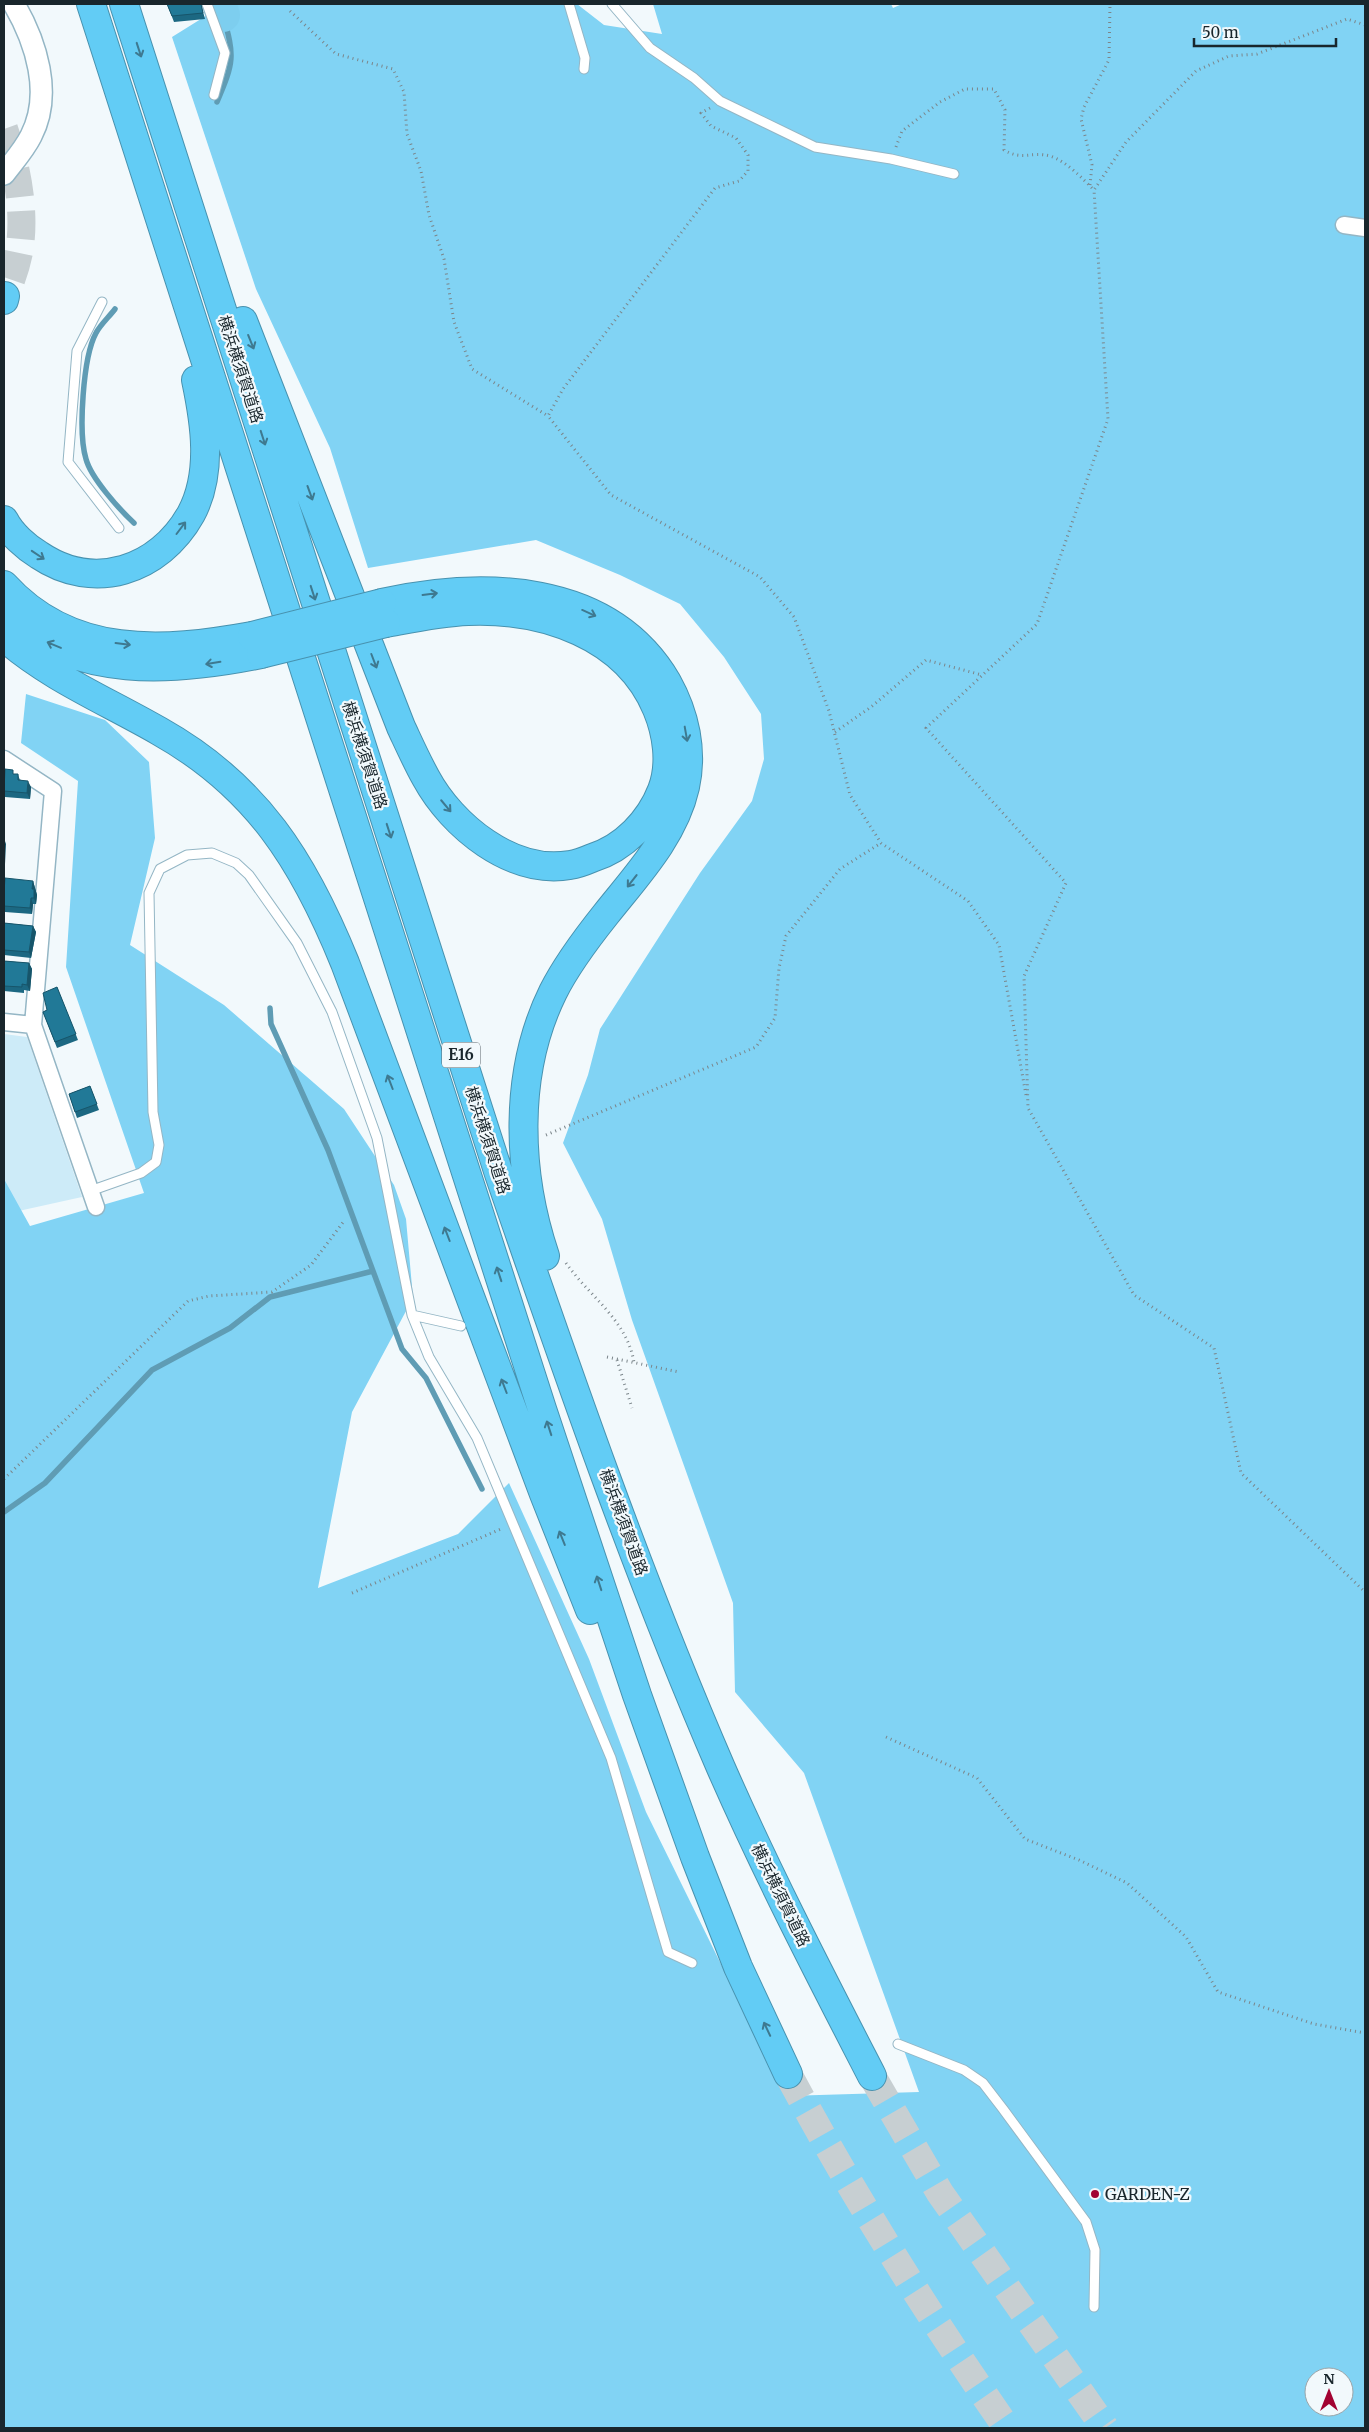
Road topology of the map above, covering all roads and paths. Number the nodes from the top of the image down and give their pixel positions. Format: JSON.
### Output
{"nodes":[{"id":1,"x":14,"y":4,"type":"edge"},
{"id":2,"x":90,"y":4,"type":"edge"},
{"id":3,"x":124,"y":4,"type":"edge"},
{"id":4,"x":207,"y":4,"type":"edge"},
{"id":5,"x":569,"y":4,"type":"edge"},
{"id":6,"x":612,"y":4,"type":"edge"},
{"id":7,"x":1110,"y":4,"type":"edge"},
{"id":8,"x":290,"y":11,"type":"dead end"},
{"id":9,"x":1365,"y":25,"type":"edge"},
{"id":10,"x":584,"y":69,"type":"dead end"},
{"id":11,"x":150,"y":85,"type":"junction"},
{"id":12,"x":214,"y":94,"type":"dead end"},
{"id":13,"x":720,"y":100,"type":"junction"},
{"id":14,"x":891,"y":159,"type":"junction"},
{"id":15,"x":4,"y":174,"type":"edge"},
{"id":16,"x":954,"y":174,"type":"dead end"},
{"id":17,"x":1090,"y":186,"type":"junction"},
{"id":18,"x":1094,"y":190,"type":"junction"},
{"id":19,"x":1344,"y":225,"type":"dead end"},
{"id":20,"x":1365,"y":228,"type":"edge"},
{"id":21,"x":102,"y":302,"type":"dead end"},
{"id":22,"x":548,"y":416,"type":"junction"},
{"id":23,"x":4,"y":520,"type":"edge"},
{"id":24,"x":119,"y":528,"type":"dead end"},
{"id":25,"x":4,"y":586,"type":"edge"},
{"id":26,"x":384,"y":613,"type":"junction"},
{"id":27,"x":4,"y":615,"type":"edge"},
{"id":28,"x":4,"y":637,"type":"edge"},
{"id":29,"x":257,"y":645,"type":"junction"},
{"id":30,"x":983,"y":675,"type":"junction"},
{"id":31,"x":835,"y":732,"type":"junction"},
{"id":32,"x":4,"y":759,"type":"edge"},
{"id":33,"x":880,"y":843,"type":"junction"},
{"id":34,"x":4,"y":1022,"type":"edge"},
{"id":35,"x":33,"y":1025,"type":"junction"},
{"id":36,"x":1028,"y":1108,"type":"junction"},
{"id":37,"x":543,"y":1145,"type":"dead end"},
{"id":38,"x":90,"y":1191,"type":"junction"},
{"id":39,"x":96,"y":1207,"type":"dead end"},
{"id":40,"x":344,"y":1221,"type":"dead end"},
{"id":41,"x":564,"y":1259,"type":"dead end"},
{"id":42,"x":412,"y":1315,"type":"junction"},
{"id":43,"x":461,"y":1326,"type":"dead end"},
{"id":44,"x":607,"y":1357,"type":"dead end"},
{"id":45,"x":617,"y":1360,"type":"junction"},
{"id":46,"x":634,"y":1363,"type":"junction"},
{"id":47,"x":679,"y":1372,"type":"dead end"},
{"id":48,"x":632,"y":1408,"type":"dead end"},
{"id":49,"x":4,"y":1479,"type":"edge"},
{"id":50,"x":514,"y":1524,"type":"junction"},
{"id":51,"x":1365,"y":1592,"type":"edge"},
{"id":52,"x":352,"y":1593,"type":"dead end"},
{"id":53,"x":702,"y":1723,"type":"junction"},
{"id":54,"x":886,"y":1736,"type":"dead end"},
{"id":55,"x":695,"y":1857,"type":"junction"},
{"id":56,"x":692,"y":1963,"type":"dead end"},
{"id":57,"x":1365,"y":2033,"type":"edge"},
{"id":58,"x":898,"y":2044,"type":"dead end"},
{"id":59,"x":788,"y":2074,"type":"tunnel mouth"},
{"id":60,"x":872,"y":2076,"type":"tunnel mouth"},
{"id":61,"x":1094,"y":2307,"type":"dead end"}],
"edges":[{"from":1,"to":15,"type":"street"},
{"from":23,"to":2,"type":"highway","one_way":true},
{"from":55,"to":2,"type":"highway","name":"横浜横須賀道路","number":"E16","one_way":true},
{"from":3,"to":11,"type":"highway","name":"横浜横須賀道路","number":"E16","one_way":true},
{"from":4,"to":12,"type":"lane"},
{"from":5,"to":10,"type":"lane"},
{"from":6,"to":13,"type":"lane"},
{"from":7,"to":17,"type":"path"},
{"from":8,"to":22,"type":"path"},
{"from":9,"to":18,"type":"path"},
{"from":11,"to":26,"type":"highway","one_way":true},
{"from":11,"to":53,"type":"highway","name":"横浜横須賀道路","number":"E16","one_way":true},
{"from":13,"to":14,"type":"lane"},
{"from":13,"to":22,"type":"path"},
{"from":14,"to":16,"type":"lane"},
{"from":14,"to":17,"type":"path"},
{"from":17,"to":18,"type":"path"},
{"from":18,"to":30,"type":"path"},
{"from":19,"to":20,"type":"street"},
{"from":21,"to":24,"type":"lane"},
{"from":22,"to":31,"type":"path"},
{"from":25,"to":29,"type":"highway","one_way":true},
{"from":26,"to":29,"type":"highway","bridge":true},
{"from":26,"to":53,"type":"highway","one_way":true},
{"from":29,"to":27,"type":"highway","one_way":true},
{"from":55,"to":28,"type":"highway","one_way":true},
{"from":30,"to":31,"type":"path"},
{"from":30,"to":36,"type":"path"},
{"from":31,"to":33,"type":"path"},
{"from":32,"to":35,"type":"street"},
{"from":33,"to":36,"type":"path"},
{"from":33,"to":37,"type":"path"},
{"from":34,"to":35,"type":"street"},
{"from":35,"to":38,"type":"street"},
{"from":36,"to":51,"type":"path"},
{"from":38,"to":39,"type":"street"},
{"from":38,"to":42,"type":"lane"},
{"from":40,"to":49,"type":"path"},
{"from":41,"to":46,"type":"path"},
{"from":42,"to":43,"type":"lane"},
{"from":42,"to":50,"type":"lane"},
{"from":44,"to":45,"type":"path"},
{"from":45,"to":46,"type":"path"},
{"from":45,"to":48,"type":"path"},
{"from":46,"to":47,"type":"path"},
{"from":50,"to":52,"type":"path"},
{"from":50,"to":56,"type":"lane"},
{"from":53,"to":60,"type":"highway","name":"横浜横須賀道路","number":"E16"},
{"from":54,"to":57,"type":"path"},
{"from":59,"to":55,"type":"highway","name":"横浜横須賀道路","number":"E16","one_way":true},
{"from":58,"to":61,"type":"lane"}]}
